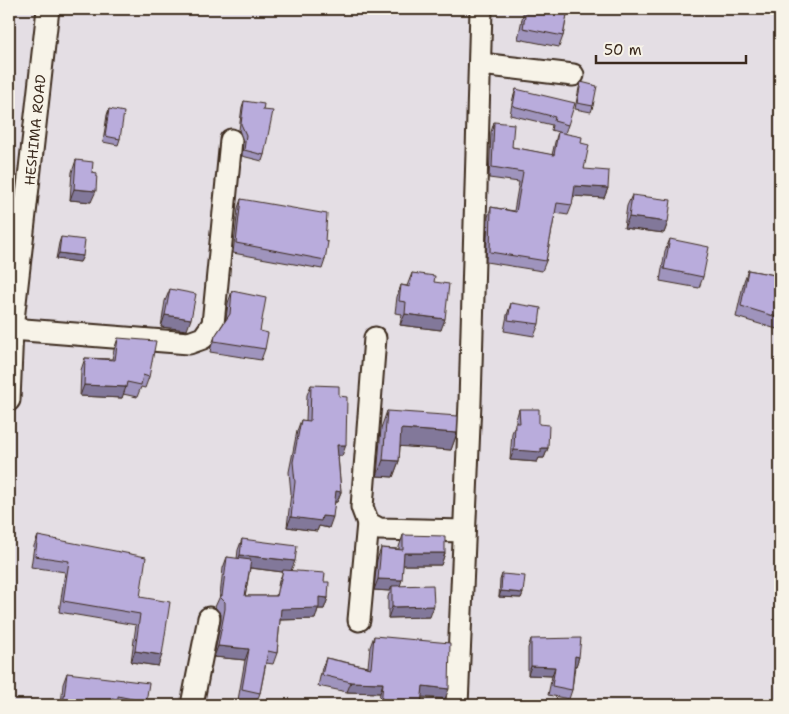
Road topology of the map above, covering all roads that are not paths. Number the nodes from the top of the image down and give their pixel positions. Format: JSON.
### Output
{"nodes":[{"id":1,"x":48,"y":9,"type":"edge"},
{"id":2,"x":481,"y":9,"type":"edge"},
{"id":3,"x":480,"y":64,"type":"junction"},
{"id":4,"x":573,"y":75,"type":"dead end"},
{"id":5,"x":231,"y":140,"type":"dead end"},
{"id":6,"x":12,"y":329,"type":"junction"},
{"id":7,"x":375,"y":338,"type":"dead end"},
{"id":8,"x":9,"y":400,"type":"edge"},
{"id":9,"x":368,"y":523,"type":"junction"},
{"id":10,"x":464,"y":531,"type":"junction"},
{"id":11,"x":209,"y":618,"type":"dead end"},
{"id":12,"x":359,"y":620,"type":"dead end"},
{"id":13,"x":192,"y":705,"type":"edge"},
{"id":14,"x":457,"y":705,"type":"edge"}],
"edges":[{"from":1,"to":6,"type":"street","name":"HESHIMA ROAD"},
{"from":2,"to":3,"type":"street"},
{"from":3,"to":4,"type":"street"},
{"from":3,"to":10,"type":"street"},
{"from":5,"to":6,"type":"street"},
{"from":6,"to":8,"type":"street","name":"HESHIMA ROAD"},
{"from":7,"to":9,"type":"street"},
{"from":9,"to":10,"type":"street"},
{"from":9,"to":12,"type":"street"},
{"from":10,"to":14,"type":"street"},
{"from":11,"to":13,"type":"street"}]}
